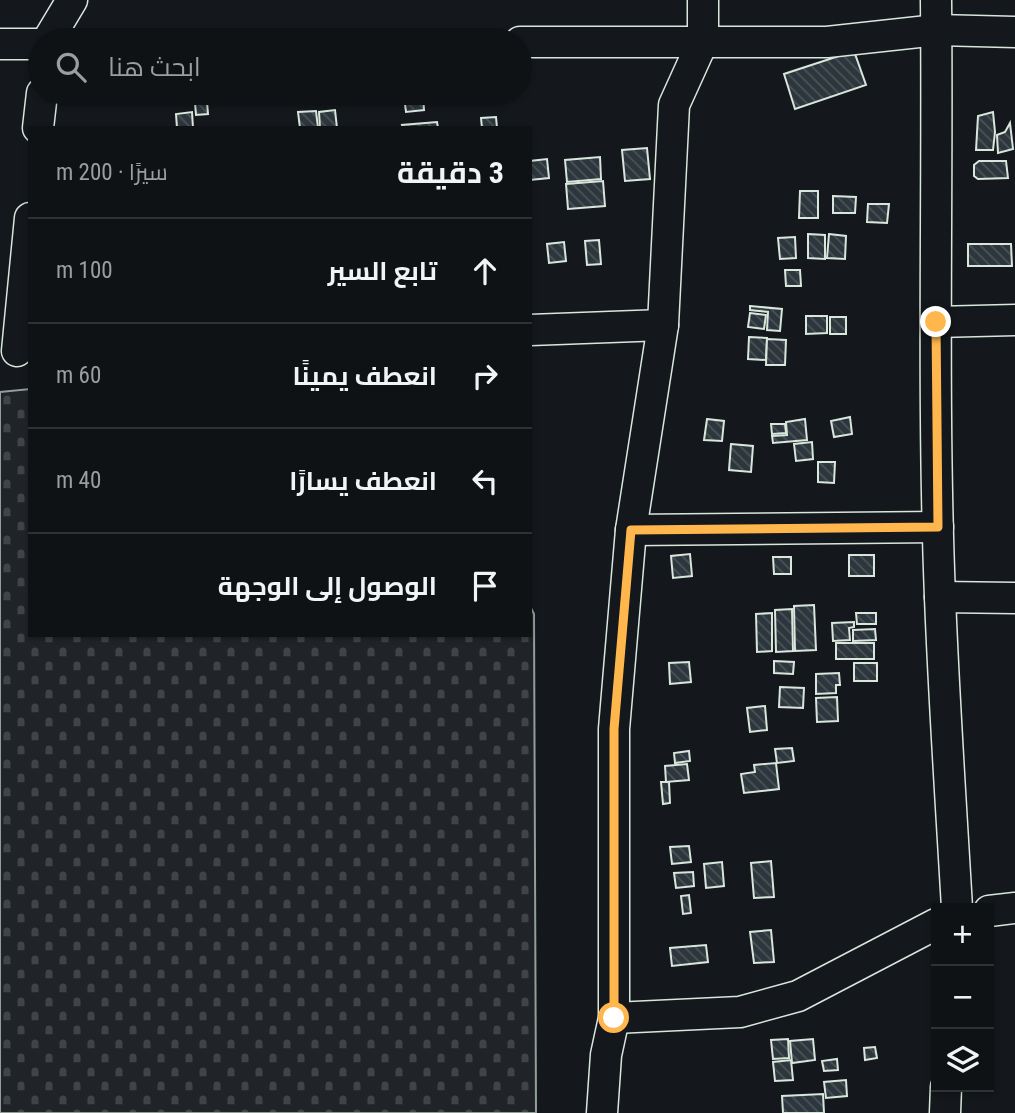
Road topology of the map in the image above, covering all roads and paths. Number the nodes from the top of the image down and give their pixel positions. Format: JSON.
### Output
{"nodes":[{"id":1,"x":72,"y":0,"type":"edge"},
{"id":2,"x":703,"y":0,"type":"edge"},
{"id":3,"x":936,"y":0,"type":"edge"},
{"id":4,"x":55,"y":28,"type":"edge"},
{"id":5,"x":937,"y":30,"type":"junction"},
{"id":6,"x":1015,"y":32,"type":"edge"},
{"id":7,"x":703,"y":41,"type":"junction"},
{"id":8,"x":532,"y":42,"type":"edge"},
{"id":9,"x":0,"y":44,"type":"edge"},
{"id":10,"x":28,"y":44,"type":"edge"},
{"id":11,"x":41,"y":105,"type":"edge"},
{"id":12,"x":38,"y":126,"type":"edge"},
{"id":13,"x":28,"y":237,"type":"edge"},
{"id":14,"x":1015,"y":320,"type":"edge"},
{"id":15,"x":936,"y":322,"type":"junction"},
{"id":16,"x":663,"y":325,"type":"junction"},
{"id":17,"x":532,"y":330,"type":"edge"},
{"id":18,"x":16,"y":352,"type":"edge"},
{"id":19,"x":938,"y":527,"type":"junction"},
{"id":20,"x":631,"y":530,"type":"junction"},
{"id":21,"x":940,"y":597,"type":"junction"},
{"id":22,"x":1015,"y":598,"type":"edge"},
{"id":23,"x":957,"y":903,"type":"edge"},
{"id":24,"x":1015,"y":908,"type":"edge"},
{"id":25,"x":994,"y":910,"type":"edge"},
{"id":26,"x":931,"y":927,"type":"edge"},
{"id":27,"x":614,"y":1018,"type":"junction"},
{"id":28,"x":946,"y":1092,"type":"edge"},
{"id":29,"x":601,"y":1113,"type":"edge"},
{"id":30,"x":944,"y":1113,"type":"edge"}],
"edges":[{"from":1,"to":4,"type":"street"},
{"from":2,"to":7,"type":"street"},
{"from":3,"to":5,"type":"street"},
{"from":5,"to":6,"type":"street"},
{"from":5,"to":7,"type":"street"},
{"from":5,"to":15,"type":"street"},
{"from":7,"to":8,"type":"street"},
{"from":7,"to":16,"type":"street"},
{"from":9,"to":10,"type":"street"},
{"from":11,"to":12,"type":"street"},
{"from":13,"to":18,"type":"street"},
{"from":14,"to":15,"type":"street"},
{"from":15,"to":19,"type":"street"},
{"from":16,"to":17,"type":"street"},
{"from":16,"to":20,"type":"street"},
{"from":19,"to":20,"type":"street"},
{"from":19,"to":21,"type":"street"},
{"from":20,"to":27,"type":"street"},
{"from":21,"to":22,"type":"street"},
{"from":21,"to":23,"type":"street"},
{"from":24,"to":25,"type":"street"},
{"from":26,"to":27,"type":"street"},
{"from":27,"to":29,"type":"street"},
{"from":28,"to":30,"type":"street"}]}
